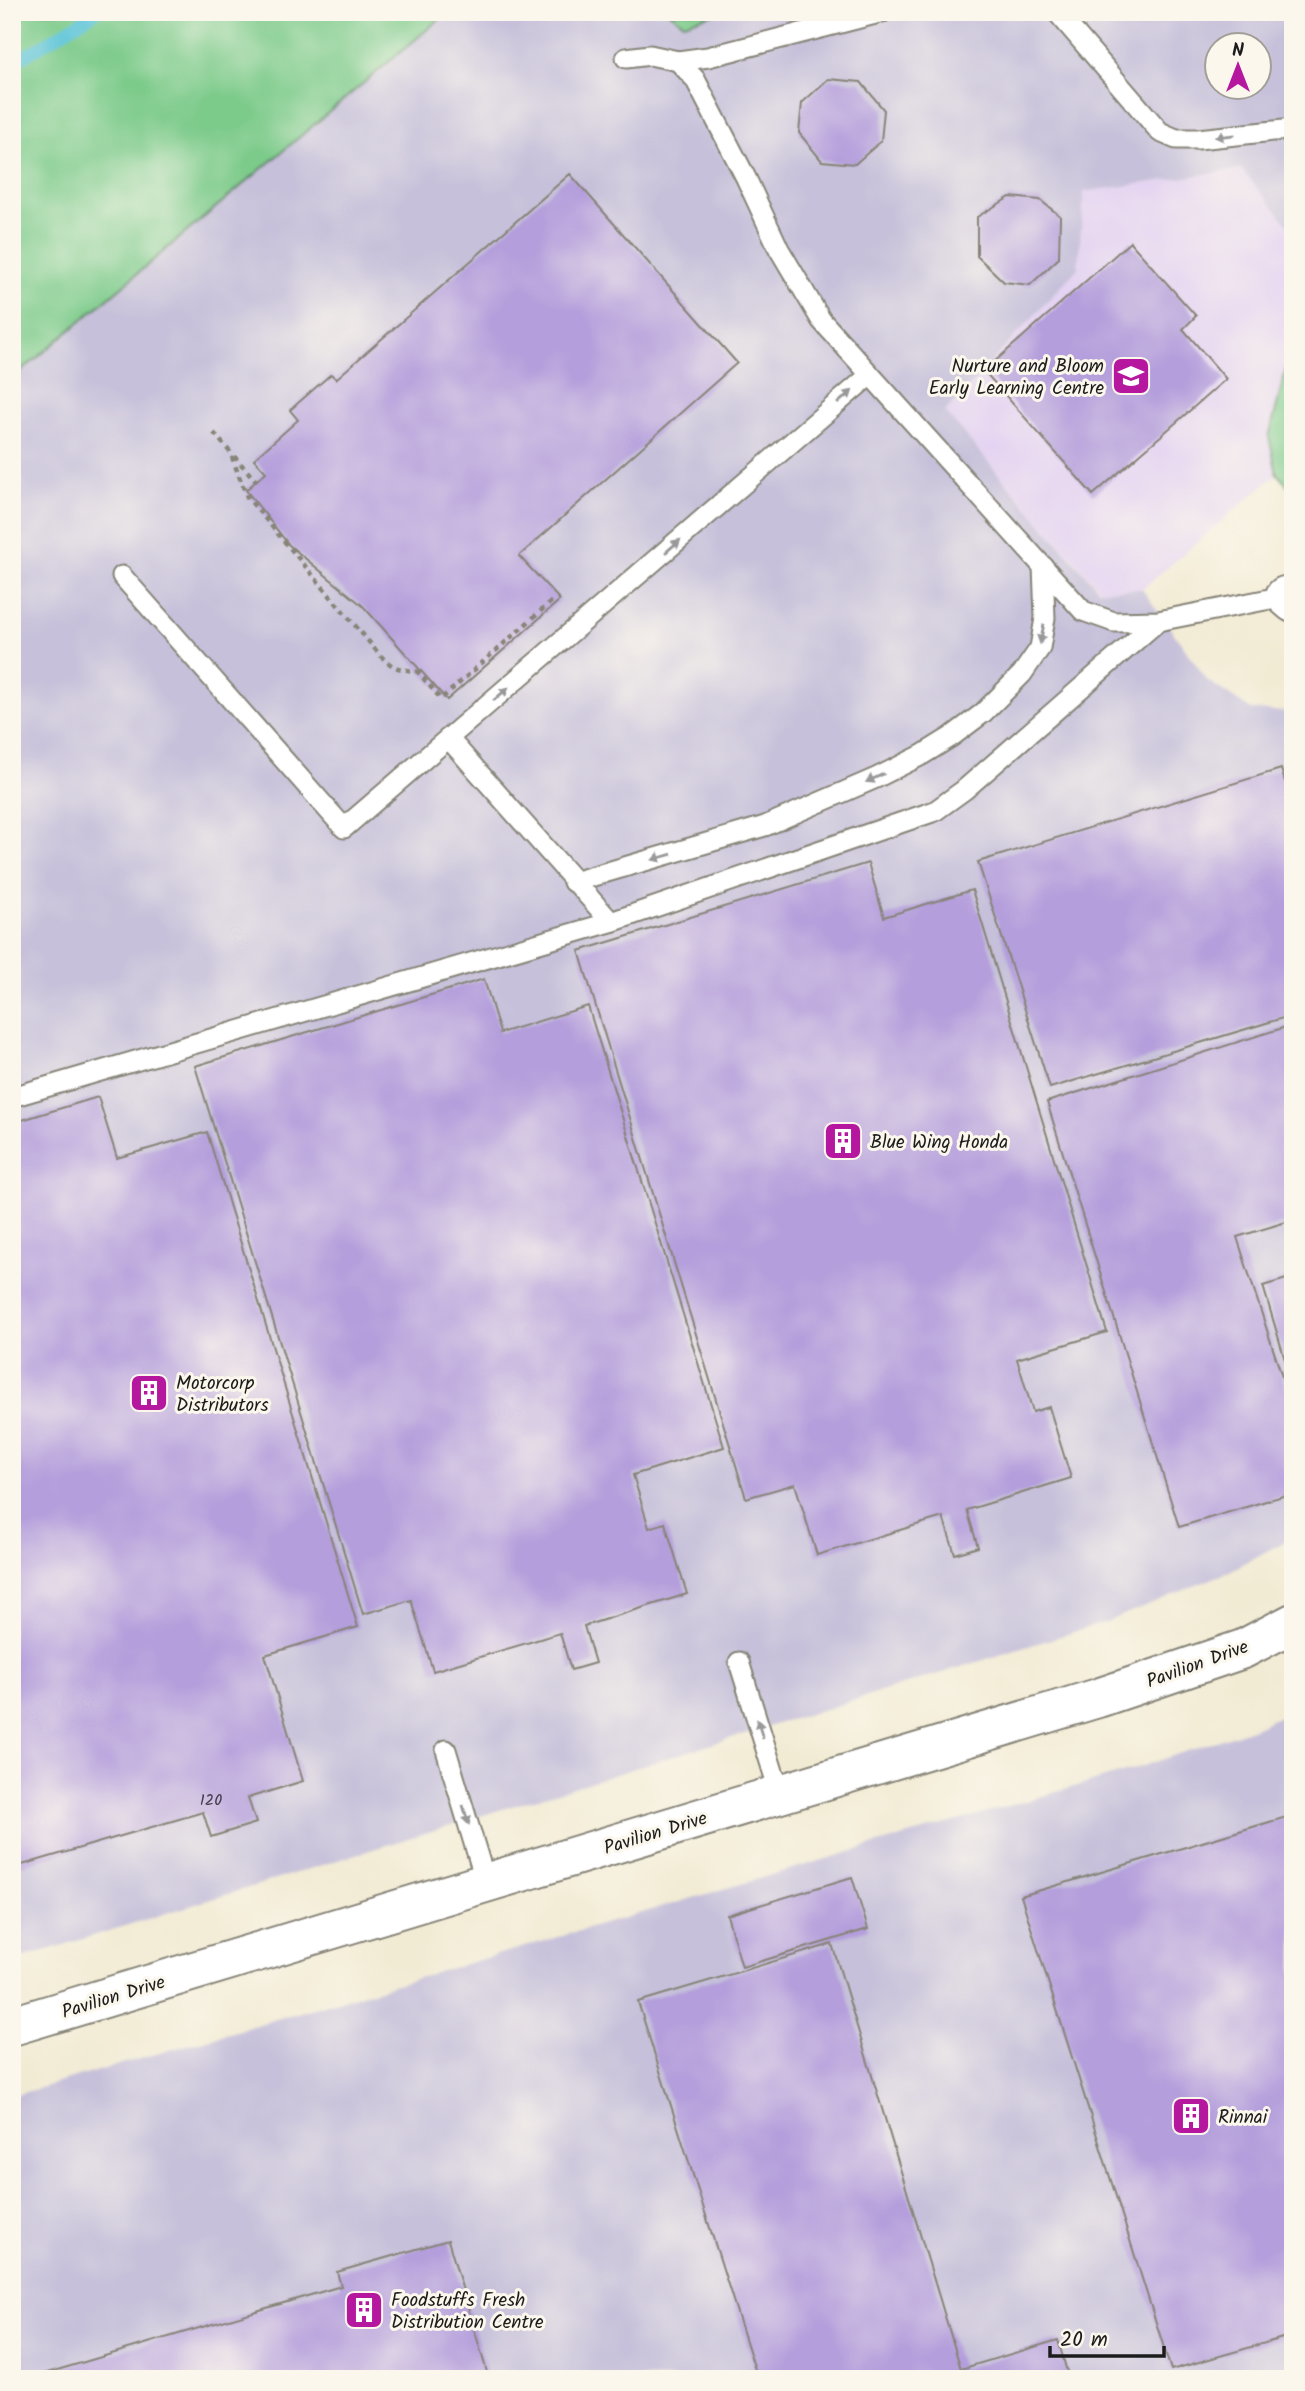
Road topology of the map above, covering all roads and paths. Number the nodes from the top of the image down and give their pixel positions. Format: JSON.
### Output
{"nodes":[{"id":1,"x":883,"y":12,"type":"edge"},
{"id":2,"x":1057,"y":12,"type":"edge"},
{"id":3,"x":626,"y":58,"type":"dead end"},
{"id":4,"x":678,"y":61,"type":"junction"},
{"id":5,"x":1293,"y":129,"type":"edge"},
{"id":6,"x":870,"y":375,"type":"junction"},
{"id":7,"x":214,"y":433,"type":"dead end"},
{"id":8,"x":230,"y":452,"type":"junction"},
{"id":9,"x":256,"y":481,"type":"dead end"},
{"id":10,"x":1043,"y":566,"type":"junction"},
{"id":11,"x":122,"y":576,"type":"dead end"},
{"id":12,"x":1289,"y":600,"type":"edge"},
{"id":13,"x":555,"y":604,"type":"dead end"},
{"id":14,"x":1158,"y":621,"type":"junction"},
{"id":15,"x":449,"y":739,"type":"junction"},
{"id":16,"x":573,"y":882,"type":"junction"},
{"id":17,"x":611,"y":922,"type":"junction"},
{"id":18,"x":12,"y":1097,"type":"edge"},
{"id":19,"x":1293,"y":1623,"type":"edge"},
{"id":20,"x":739,"y":1662,"type":"dead end"},
{"id":21,"x":446,"y":1750,"type":"dead end"},
{"id":22,"x":779,"y":1794,"type":"junction"},
{"id":23,"x":486,"y":1883,"type":"junction"},
{"id":24,"x":12,"y":2026,"type":"edge"}],
"edges":[{"from":1,"to":4,"type":"lane"},
{"from":5,"to":2,"type":"lane","one_way":true},
{"from":3,"to":4,"type":"lane"},
{"from":4,"to":6,"type":"lane"},
{"from":6,"to":10,"type":"lane"},
{"from":15,"to":6,"type":"lane","one_way":true},
{"from":7,"to":8,"type":"path"},
{"from":8,"to":9,"type":"path"},
{"from":8,"to":13,"type":"path"},
{"from":10,"to":14,"type":"lane"},
{"from":10,"to":16,"type":"lane","one_way":true},
{"from":11,"to":15,"type":"lane"},
{"from":12,"to":14,"type":"lane"},
{"from":14,"to":17,"type":"lane"},
{"from":15,"to":16,"type":"lane"},
{"from":16,"to":17,"type":"lane"},
{"from":17,"to":18,"type":"lane"},
{"from":19,"to":22,"type":"street","name":"Pavilion Drive"},
{"from":22,"to":20,"type":"lane","one_way":true},
{"from":21,"to":23,"type":"lane","one_way":true},
{"from":22,"to":23,"type":"street","name":"Pavilion Drive"},
{"from":23,"to":24,"type":"street","name":"Pavilion Drive"}]}
